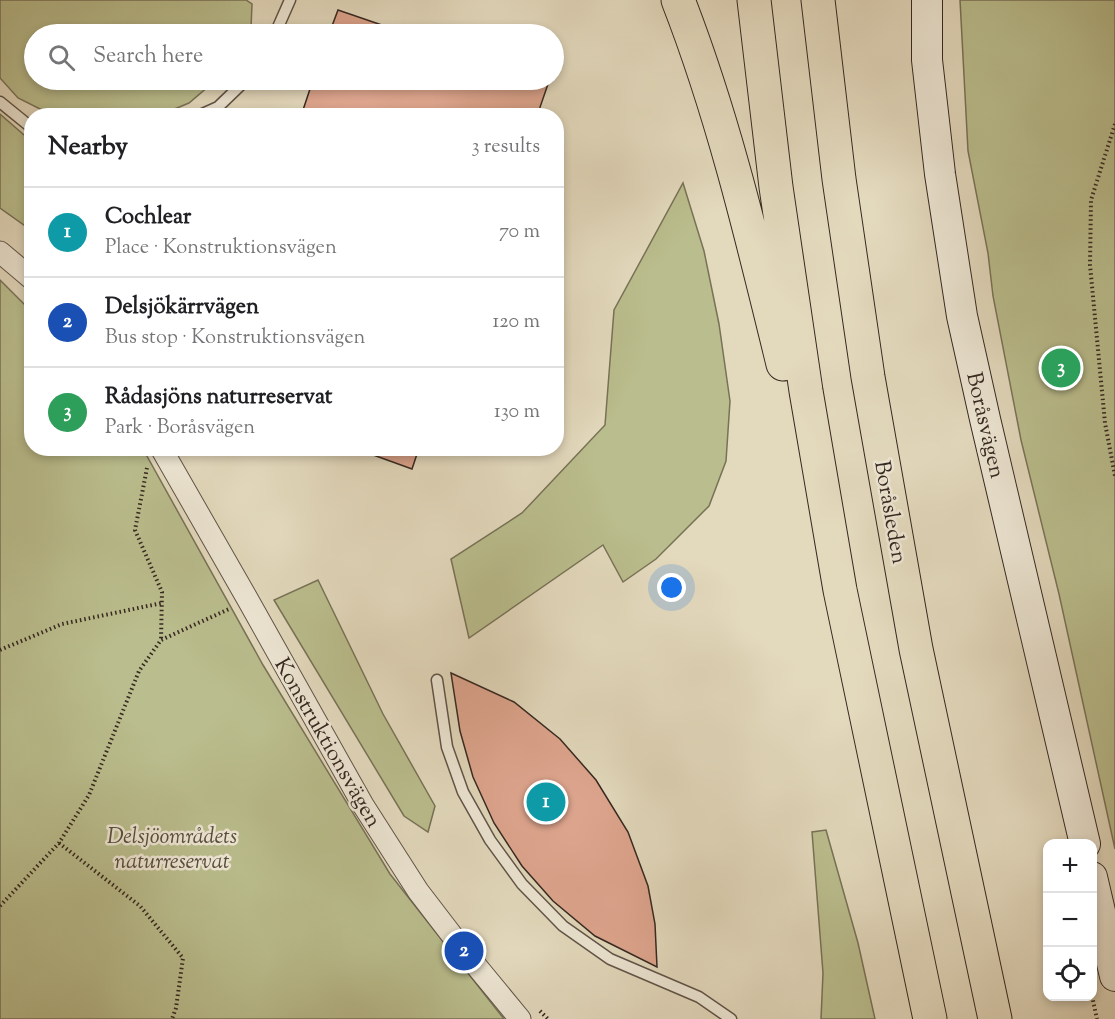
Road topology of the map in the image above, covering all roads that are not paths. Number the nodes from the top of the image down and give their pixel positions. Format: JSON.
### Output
{"nodes":[{"id":1,"x":290,"y":0,"type":"edge"},
{"id":2,"x":678,"y":0,"type":"edge"},
{"id":3,"x":754,"y":0,"type":"edge"},
{"id":4,"x":818,"y":0,"type":"edge"},
{"id":5,"x":927,"y":0,"type":"edge"},
{"id":6,"x":279,"y":24,"type":"edge"},
{"id":7,"x":235,"y":90,"type":"edge"},
{"id":8,"x":0,"y":102,"type":"edge"},
{"id":9,"x":214,"y":108,"type":"edge"},
{"id":10,"x":24,"y":122,"type":"edge"},
{"id":11,"x":0,"y":252,"type":"edge"},
{"id":12,"x":24,"y":272,"type":"edge"},
{"id":13,"x":156,"y":456,"type":"edge"},
{"id":14,"x":840,"y":590,"type":"junction"},
{"id":15,"x":437,"y":680,"type":"dead end"},
{"id":16,"x":1084,"y":839,"type":"edge"},
{"id":17,"x":1096,"y":893,"type":"edge"},
{"id":18,"x":1115,"y":976,"type":"edge"},
{"id":19,"x":520,"y":1019,"type":"edge"},
{"id":20,"x":731,"y":1019,"type":"edge"},
{"id":21,"x":930,"y":1019,"type":"edge"},
{"id":22,"x":995,"y":1019,"type":"edge"}],
"edges":[{"from":1,"to":6,"type":"lane"},
{"from":2,"to":14,"type":"highway"},
{"from":3,"to":14,"type":"highway"},
{"from":4,"to":22,"type":"highway","name":"Boråsleden"},
{"from":5,"to":16,"type":"street","name":"Boråsvägen"},
{"from":7,"to":9,"type":"lane"},
{"from":8,"to":10,"type":"lane"},
{"from":11,"to":12,"type":"street"},
{"from":13,"to":19,"type":"street","name":"Konstruktionsvägen"},
{"from":14,"to":21,"type":"highway"},
{"from":15,"to":20,"type":"lane"},
{"from":17,"to":18,"type":"street"}]}
